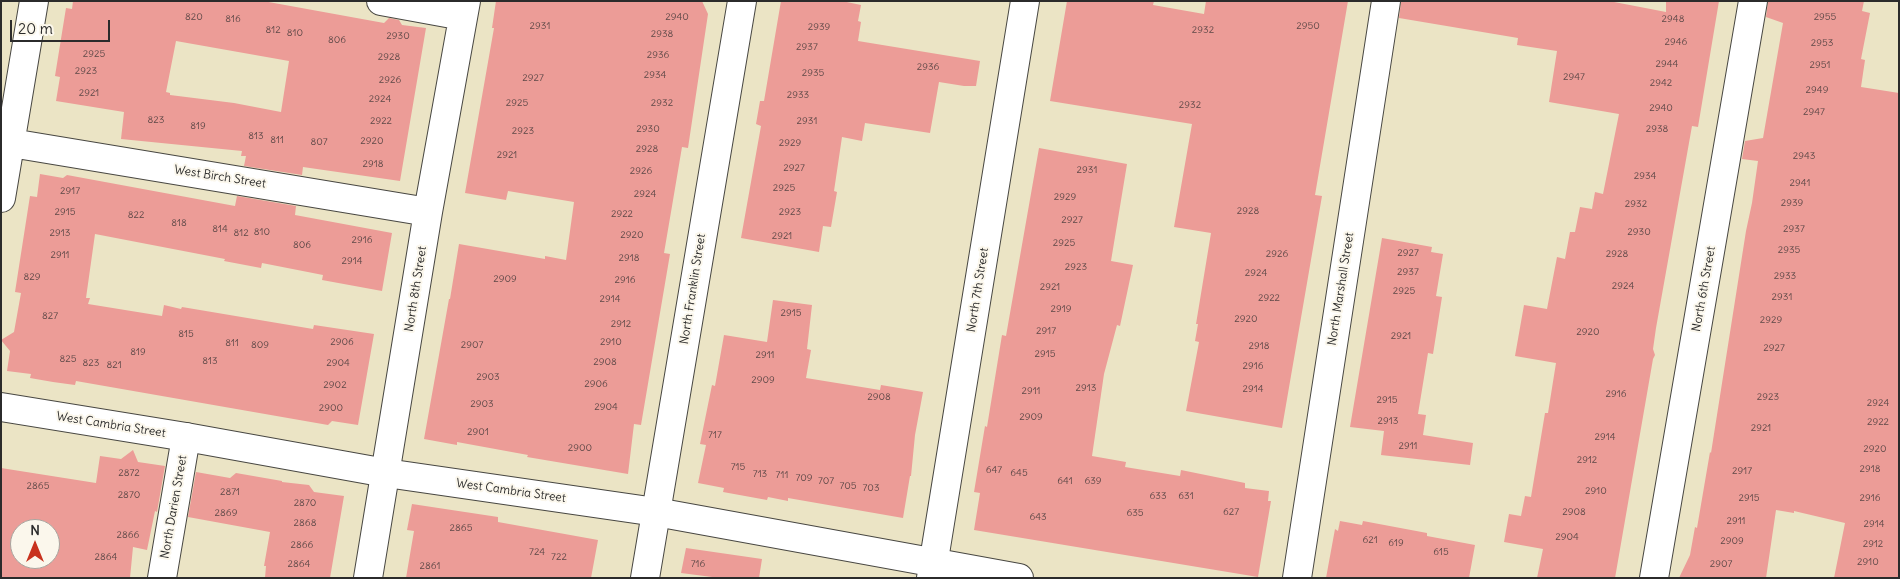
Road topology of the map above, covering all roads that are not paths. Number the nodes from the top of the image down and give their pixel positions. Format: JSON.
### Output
{"nodes":[{"id":1,"x":34,"y":1,"type":"edge"},
{"id":2,"x":381,"y":1,"type":"edge"},
{"id":3,"x":742,"y":1,"type":"edge"},
{"id":4,"x":1025,"y":1,"type":"edge"},
{"id":5,"x":1386,"y":1,"type":"edge"},
{"id":6,"x":1753,"y":1,"type":"edge"},
{"id":7,"x":464,"y":8,"type":"edge"},
{"id":8,"x":11,"y":143,"type":"junction"},
{"id":9,"x":1,"y":198,"type":"edge"},
{"id":10,"x":428,"y":212,"type":"junction"},
{"id":11,"x":1,"y":407,"type":"edge"},
{"id":12,"x":186,"y":437,"type":"junction"},
{"id":13,"x":386,"y":473,"type":"junction"},
{"id":14,"x":656,"y":512,"type":"junction"},
{"id":15,"x":932,"y":570,"type":"edge"},
{"id":16,"x":162,"y":578,"type":"edge"},
{"id":17,"x":368,"y":578,"type":"edge"},
{"id":18,"x":646,"y":578,"type":"edge"},
{"id":19,"x":1020,"y":578,"type":"edge"},
{"id":20,"x":1297,"y":578,"type":"edge"},
{"id":21,"x":1654,"y":578,"type":"edge"}],
"edges":[{"from":1,"to":8,"type":"street"},
{"from":2,"to":7,"type":"street"},
{"from":3,"to":14,"type":"street","name":"North Franklin Street"},
{"from":4,"to":15,"type":"street","name":"North 7th Street"},
{"from":5,"to":20,"type":"street","name":"North Marshall Street"},
{"from":6,"to":21,"type":"street","name":"North 6th Street"},
{"from":7,"to":10,"type":"street","name":"North 8th Street"},
{"from":8,"to":9,"type":"street"},
{"from":8,"to":10,"type":"street","name":"West Birch Street"},
{"from":10,"to":13,"type":"street","name":"North 8th Street"},
{"from":11,"to":12,"type":"street","name":"West Cambria Street"},
{"from":12,"to":13,"type":"street","name":"West Cambria Street"},
{"from":12,"to":16,"type":"street","name":"North Darien Street"},
{"from":13,"to":14,"type":"street","name":"West Cambria Street"},
{"from":13,"to":17,"type":"street","name":"North 8th Street"},
{"from":14,"to":15,"type":"street","name":"West Cambria Street"},
{"from":14,"to":18,"type":"street","name":"North Franklin Street"},
{"from":15,"to":19,"type":"street","name":"West Cambria Street"}]}
